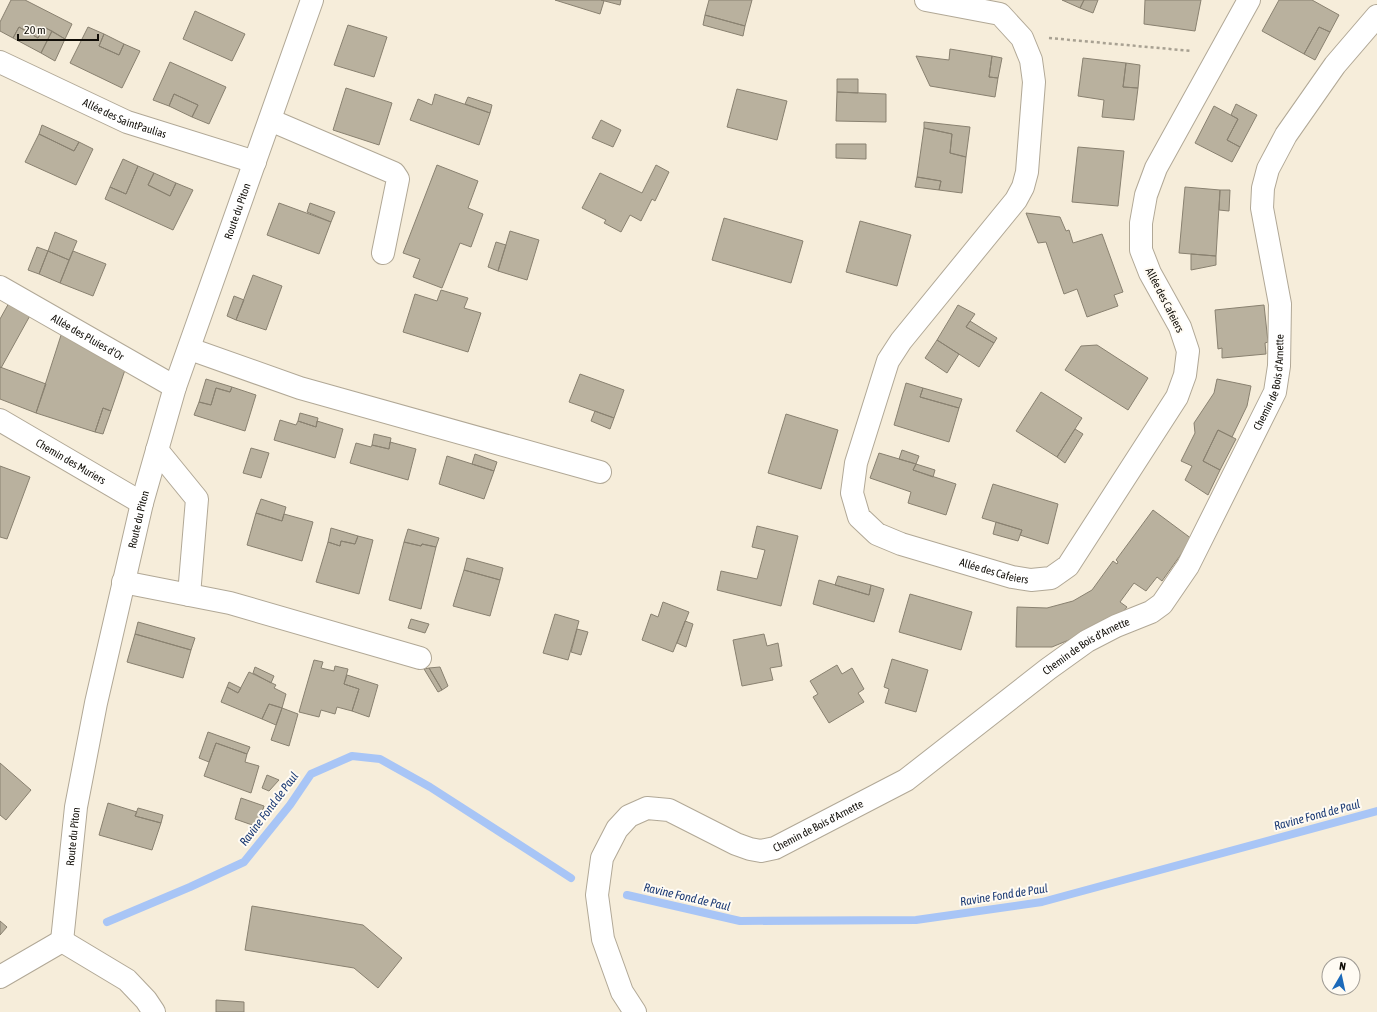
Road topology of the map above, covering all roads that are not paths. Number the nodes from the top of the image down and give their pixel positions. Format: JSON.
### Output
{"nodes":[{"id":1,"x":312,"y":0,"type":"edge"},
{"id":2,"x":926,"y":0,"type":"edge"},
{"id":3,"x":1249,"y":0,"type":"edge"},
{"id":4,"x":1003,"y":7,"type":"edge"},
{"id":5,"x":1377,"y":16,"type":"edge"},
{"id":6,"x":0,"y":62,"type":"edge"},
{"id":7,"x":270,"y":120,"type":"junction"},
{"id":8,"x":255,"y":162,"type":"junction"},
{"id":9,"x":384,"y":253,"type":"dead end"},
{"id":10,"x":0,"y":287,"type":"edge"},
{"id":11,"x":190,"y":350,"type":"junction"},
{"id":12,"x":175,"y":387,"type":"junction"},
{"id":13,"x":0,"y":420,"type":"edge"},
{"id":14,"x":157,"y":450,"type":"junction"},
{"id":15,"x":600,"y":472,"type":"dead end"},
{"id":16,"x":142,"y":503,"type":"junction"},
{"id":17,"x":124,"y":582,"type":"junction"},
{"id":18,"x":189,"y":595,"type":"junction"},
{"id":19,"x":420,"y":658,"type":"dead end"},
{"id":20,"x":62,"y":941,"type":"junction"},
{"id":21,"x":0,"y":977,"type":"edge"},
{"id":22,"x":154,"y":1012,"type":"edge"},
{"id":23,"x":635,"y":1012,"type":"edge"}],
"edges":[{"from":1,"to":7,"type":"street","name":"Route du Piton"},
{"from":2,"to":4,"type":"street","name":"Allée des Cafeiers"},
{"from":3,"to":4,"type":"street","name":"Allée des Cafeiers"},
{"from":5,"to":23,"type":"street","name":"Chemin de Bois d'Arnette"},
{"from":6,"to":8,"type":"street","name":"Allée des SaintPaulias"},
{"from":7,"to":8,"type":"street","name":"Route du Piton"},
{"from":7,"to":9,"type":"street"},
{"from":8,"to":11,"type":"street","name":"Route du Piton"},
{"from":10,"to":12,"type":"street","name":"Allée des Pluies d'Or"},
{"from":11,"to":12,"type":"street","name":"Route du Piton"},
{"from":11,"to":15,"type":"street"},
{"from":12,"to":14,"type":"street","name":"Route du Piton"},
{"from":13,"to":16,"type":"street","name":"Chemin des Muriers"},
{"from":14,"to":16,"type":"street","name":"Route du Piton"},
{"from":14,"to":18,"type":"street"},
{"from":16,"to":17,"type":"street","name":"Route du Piton"},
{"from":17,"to":18,"type":"street"},
{"from":17,"to":20,"type":"street","name":"Route du Piton"},
{"from":18,"to":19,"type":"street"},
{"from":20,"to":21,"type":"street"},
{"from":20,"to":22,"type":"street"}]}
